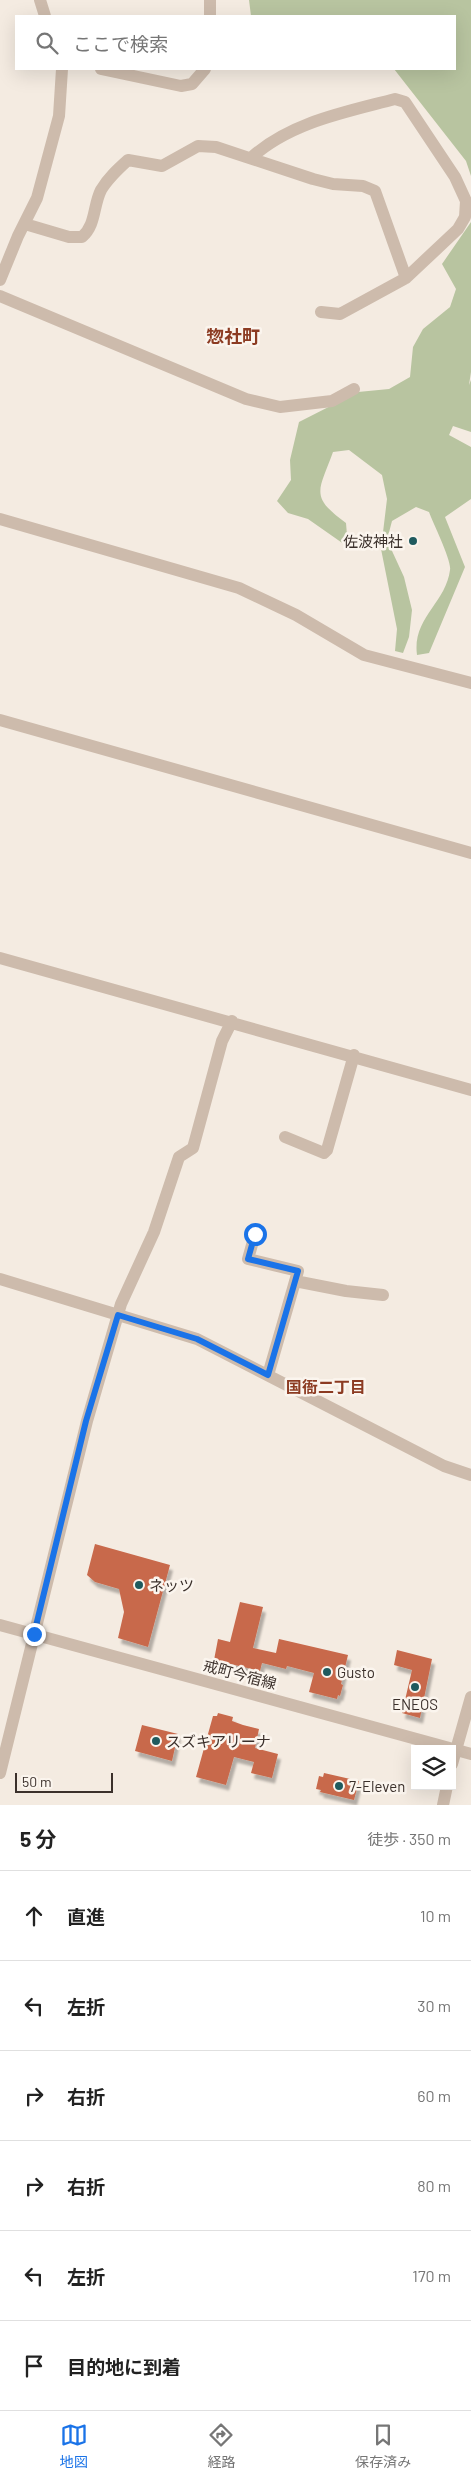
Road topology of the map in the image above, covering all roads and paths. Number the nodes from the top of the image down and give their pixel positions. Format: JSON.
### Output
{"nodes":[{"id":1,"x":40,"y":0,"type":"edge"},
{"id":2,"x":210,"y":0,"type":"edge"},
{"id":3,"x":45,"y":15,"type":"edge"},
{"id":4,"x":210,"y":15,"type":"edge"},
{"id":5,"x":64,"y":70,"type":"edge"},
{"id":6,"x":106,"y":70,"type":"edge"},
{"id":7,"x":204,"y":70,"type":"edge"},
{"id":8,"x":252,"y":157,"type":"junction"},
{"id":9,"x":25,"y":224,"type":"junction"},
{"id":10,"x":406,"y":278,"type":"junction"},
{"id":11,"x":0,"y":280,"type":"edge"},
{"id":12,"x":0,"y":296,"type":"edge"},
{"id":13,"x":321,"y":312,"type":"dead end"},
{"id":14,"x":354,"y":389,"type":"dead end"},
{"id":15,"x":0,"y":519,"type":"edge"},
{"id":16,"x":471,"y":683,"type":"edge"},
{"id":17,"x":0,"y":720,"type":"edge"},
{"id":18,"x":471,"y":852,"type":"edge"},
{"id":19,"x":0,"y":958,"type":"edge"},
{"id":20,"x":232,"y":1021,"type":"junction"},
{"id":21,"x":354,"y":1056,"type":"junction"},
{"id":22,"x":471,"y":1090,"type":"edge"},
{"id":23,"x":285,"y":1137,"type":"dead end"},
{"id":24,"x":255,"y":1234,"type":"dead end"},
{"id":25,"x":0,"y":1279,"type":"edge"},
{"id":26,"x":295,"y":1282,"type":"junction"},
{"id":27,"x":383,"y":1295,"type":"dead end"},
{"id":28,"x":118,"y":1315,"type":"junction"},
{"id":29,"x":268,"y":1375,"type":"junction"},
{"id":30,"x":471,"y":1475,"type":"edge"},
{"id":31,"x":0,"y":1625,"type":"edge"},
{"id":32,"x":34,"y":1634,"type":"junction"},
{"id":33,"x":471,"y":1697,"type":"edge"},
{"id":34,"x":438,"y":1745,"type":"edge"},
{"id":35,"x":456,"y":1750,"type":"joint"},
{"id":36,"x":471,"y":1754,"type":"edge"},
{"id":37,"x":0,"y":1773,"type":"edge"},
{"id":38,"x":446,"y":1790,"type":"edge"},
{"id":39,"x":443,"y":1805,"type":"edge"}],
"edges":[{"from":1,"to":3,"type":"street"},
{"from":2,"to":4,"type":"street"},
{"from":5,"to":9,"type":"street"},
{"from":6,"to":7,"type":"street"},
{"from":8,"to":9,"type":"street"},
{"from":8,"to":10,"type":"street"},
{"from":8,"to":10,"type":"street"},
{"from":9,"to":11,"type":"street"},
{"from":10,"to":13,"type":"street"},
{"from":12,"to":14,"type":"street"},
{"from":15,"to":16,"type":"street"},
{"from":17,"to":18,"type":"street"},
{"from":19,"to":20,"type":"street"},
{"from":20,"to":21,"type":"street"},
{"from":20,"to":28,"type":"street"},
{"from":21,"to":22,"type":"street"},
{"from":21,"to":23,"type":"street"},
{"from":24,"to":26,"type":"street"},
{"from":25,"to":28,"type":"street"},
{"from":26,"to":27,"type":"street"},
{"from":26,"to":29,"type":"street"},
{"from":28,"to":29,"type":"street"},
{"from":28,"to":32,"type":"street"},
{"from":29,"to":30,"type":"street"},
{"from":31,"to":32,"type":"street","name":"戒町今宿線"},
{"from":32,"to":34,"type":"street","name":"戒町今宿線"},
{"from":32,"to":37,"type":"street"},
{"from":33,"to":35,"type":"street"},
{"from":35,"to":36,"type":"street","name":"戒町今宿線"},
{"from":38,"to":39,"type":"street"}]}
